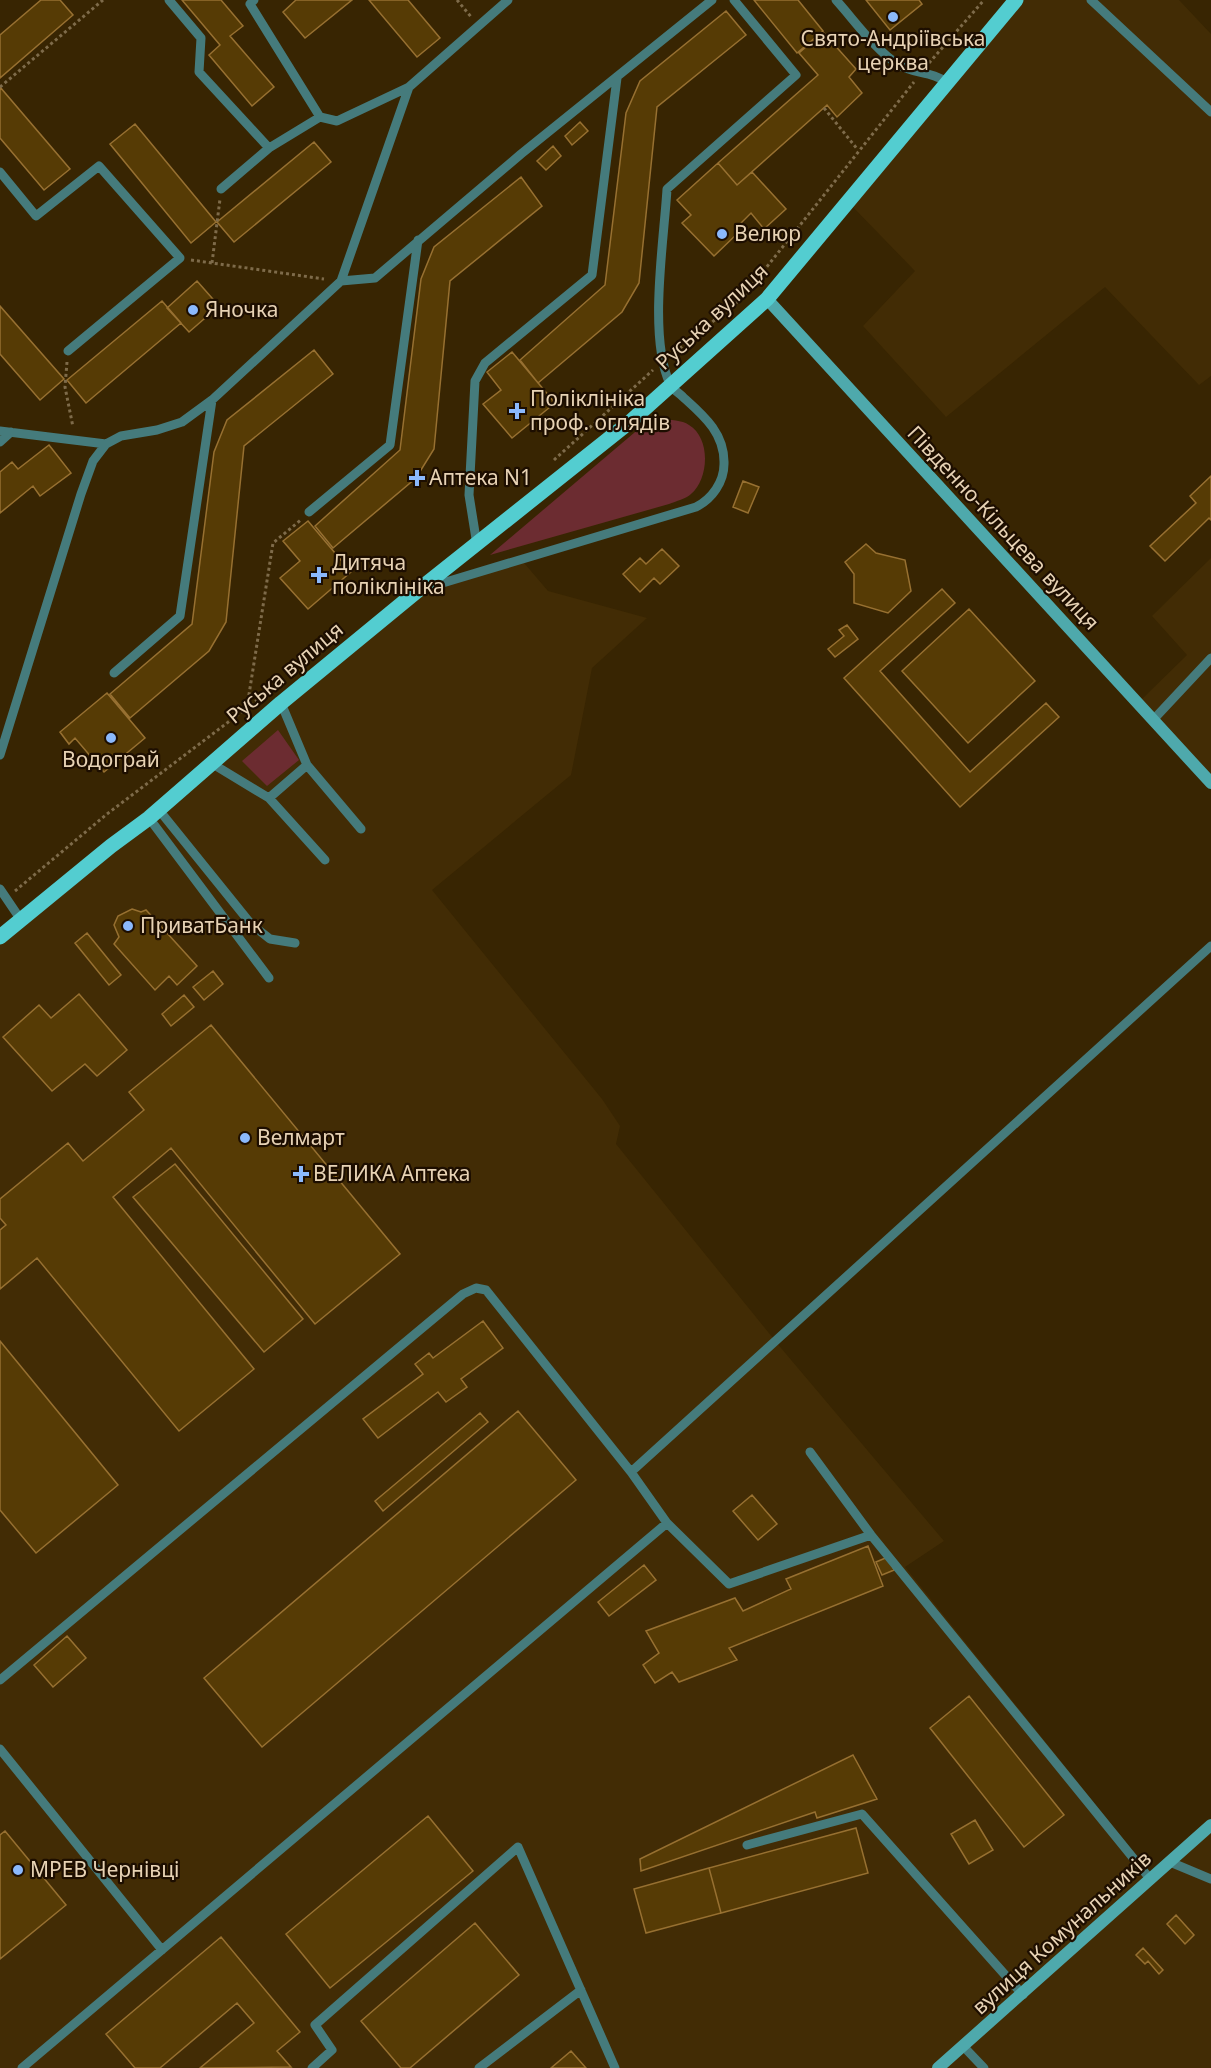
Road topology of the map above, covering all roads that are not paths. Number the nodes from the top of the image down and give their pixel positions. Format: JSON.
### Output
{"nodes":[{"id":1,"x":169,"y":0,"type":"edge"},
{"id":2,"x":254,"y":0,"type":"edge"},
{"id":3,"x":508,"y":0,"type":"edge"},
{"id":4,"x":712,"y":0,"type":"edge"},
{"id":5,"x":734,"y":0,"type":"edge"},
{"id":6,"x":836,"y":0,"type":"edge"},
{"id":7,"x":1016,"y":0,"type":"edge"},
{"id":8,"x":1091,"y":0,"type":"edge"},
{"id":9,"x":617,"y":78,"type":"junction"},
{"id":10,"x":948,"y":83,"type":"junction"},
{"id":11,"x":409,"y":87,"type":"junction"},
{"id":12,"x":1211,"y":112,"type":"edge"},
{"id":13,"x":320,"y":117,"type":"junction"},
{"id":14,"x":269,"y":148,"type":"junction"},
{"id":15,"x":0,"y":172,"type":"edge"},
{"id":16,"x":221,"y":189,"type":"road end"},
{"id":17,"x":418,"y":240,"type":"junction"},
{"id":18,"x":341,"y":281,"type":"junction"},
{"id":19,"x":767,"y":299,"type":"junction"},
{"id":20,"x":68,"y":351,"type":"road end"},
{"id":21,"x":670,"y":386,"type":"junction"},
{"id":22,"x":212,"y":400,"type":"junction"},
{"id":23,"x":0,"y":431,"type":"edge"},
{"id":24,"x":11,"y":432,"type":"junction"},
{"id":25,"x":0,"y":442,"type":"edge"},
{"id":26,"x":106,"y":444,"type":"junction"},
{"id":27,"x":309,"y":512,"type":"road end"},
{"id":28,"x":477,"y":545,"type":"junction"},
{"id":29,"x":416,"y":591,"type":"junction"},
{"id":30,"x":1211,"y":658,"type":"edge"},
{"id":31,"x":114,"y":674,"type":"dead end"},
{"id":32,"x":281,"y":703,"type":"junction"},
{"id":33,"x":1153,"y":720,"type":"junction"},
{"id":34,"x":0,"y":755,"type":"edge"},
{"id":35,"x":211,"y":763,"type":"junction"},
{"id":36,"x":307,"y":765,"type":"junction"},
{"id":37,"x":1211,"y":783,"type":"edge"},
{"id":38,"x":269,"y":798,"type":"junction"},
{"id":39,"x":154,"y":814,"type":"junction"},
{"id":40,"x":360,"y":829,"type":"dead end"},
{"id":41,"x":325,"y":860,"type":"dead end"},
{"id":42,"x":0,"y":889,"type":"edge"},
{"id":43,"x":21,"y":920,"type":"junction"},
{"id":44,"x":0,"y":937,"type":"edge"},
{"id":45,"x":295,"y":944,"type":"dead end"},
{"id":46,"x":1211,"y":946,"type":"edge"},
{"id":47,"x":269,"y":978,"type":"dead end"},
{"id":48,"x":810,"y":1452,"type":"dead end"},
{"id":49,"x":631,"y":1472,"type":"junction"},
{"id":50,"x":668,"y":1523,"type":"junction"},
{"id":51,"x":872,"y":1535,"type":"junction"},
{"id":52,"x":0,"y":1680,"type":"edge"},
{"id":53,"x":0,"y":1749,"type":"edge"},
{"id":54,"x":1211,"y":1825,"type":"edge"},
{"id":55,"x":747,"y":1845,"type":"dead end"},
{"id":56,"x":1170,"y":1862,"type":"junction"},
{"id":57,"x":1211,"y":1879,"type":"edge"},
{"id":58,"x":1151,"y":1880,"type":"junction"},
{"id":59,"x":162,"y":1950,"type":"junction"},
{"id":60,"x":581,"y":1990,"type":"junction"},
{"id":61,"x":1023,"y":1995,"type":"junction"},
{"id":62,"x":963,"y":2046,"type":"junction"},
{"id":63,"x":22,"y":2068,"type":"edge"},
{"id":64,"x":312,"y":2068,"type":"edge"},
{"id":65,"x":479,"y":2068,"type":"edge"},
{"id":66,"x":615,"y":2068,"type":"edge"},
{"id":67,"x":938,"y":2068,"type":"edge"},
{"id":68,"x":984,"y":2068,"type":"edge"}],
"edges":[{"from":1,"to":14,"type":"lane"},
{"from":2,"to":13,"type":"lane"},
{"from":3,"to":11,"type":"lane"},
{"from":4,"to":9,"type":"lane"},
{"from":5,"to":21,"type":"lane"},
{"from":6,"to":10,"type":"lane"},
{"from":7,"to":10,"type":"main road","name":"Руська вулиця"},
{"from":8,"to":12,"type":"lane"},
{"from":9,"to":17,"type":"lane"},
{"from":9,"to":28,"type":"lane"},
{"from":10,"to":19,"type":"main road","name":"Руська вулиця"},
{"from":11,"to":13,"type":"lane"},
{"from":11,"to":18,"type":"lane"},
{"from":13,"to":14,"type":"lane"},
{"from":14,"to":16,"type":"lane"},
{"from":15,"to":20,"type":"lane"},
{"from":17,"to":18,"type":"lane"},
{"from":17,"to":27,"type":"lane"},
{"from":18,"to":22,"type":"lane"},
{"from":19,"to":21,"type":"main road","name":"Руська вулиця"},
{"from":19,"to":33,"type":"street","name":"Південно-Кільцева вулиця"},
{"from":21,"to":28,"type":"main road","name":"Руська вулиця"},
{"from":21,"to":29,"type":"lane"},
{"from":22,"to":26,"type":"lane"},
{"from":22,"to":31,"type":"lane"},
{"from":23,"to":24,"type":"lane"},
{"from":24,"to":25,"type":"lane"},
{"from":24,"to":26,"type":"lane"},
{"from":26,"to":34,"type":"lane"},
{"from":28,"to":29,"type":"main road","name":"Руська вулиця"},
{"from":29,"to":32,"type":"main road","name":"Руська вулиця"},
{"from":30,"to":33,"type":"lane"},
{"from":32,"to":35,"type":"main road","name":"Руська вулиця"},
{"from":32,"to":36,"type":"lane"},
{"from":33,"to":37,"type":"street","name":"Південно-Кільцева вулиця"},
{"from":35,"to":38,"type":"lane"},
{"from":35,"to":39,"type":"main road","name":"Руська вулиця"},
{"from":36,"to":38,"type":"lane"},
{"from":36,"to":40,"type":"lane"},
{"from":38,"to":41,"type":"lane"},
{"from":39,"to":43,"type":"main road","name":"Руська вулиця"},
{"from":39,"to":45,"type":"lane"},
{"from":39,"to":47,"type":"lane"},
{"from":42,"to":43,"type":"lane"},
{"from":43,"to":44,"type":"main road","name":"Руська вулиця"},
{"from":46,"to":49,"type":"lane"},
{"from":48,"to":51,"type":"lane"},
{"from":49,"to":50,"type":"lane"},
{"from":49,"to":52,"type":"lane"},
{"from":50,"to":51,"type":"lane"},
{"from":50,"to":59,"type":"lane"},
{"from":51,"to":58,"type":"lane"},
{"from":53,"to":59,"type":"lane"},
{"from":54,"to":56,"type":"street","name":"вулиця Комунальників"},
{"from":55,"to":61,"type":"lane"},
{"from":56,"to":57,"type":"lane"},
{"from":56,"to":58,"type":"street","name":"вулиця Комунальників"},
{"from":58,"to":61,"type":"street","name":"вулиця Комунальників"},
{"from":59,"to":63,"type":"lane"},
{"from":60,"to":64,"type":"lane"},
{"from":60,"to":65,"type":"lane"},
{"from":60,"to":66,"type":"lane"},
{"from":61,"to":62,"type":"street","name":"вулиця Комунальників"},
{"from":62,"to":67,"type":"street","name":"вулиця Комунальників"},
{"from":62,"to":68,"type":"lane"}]}
